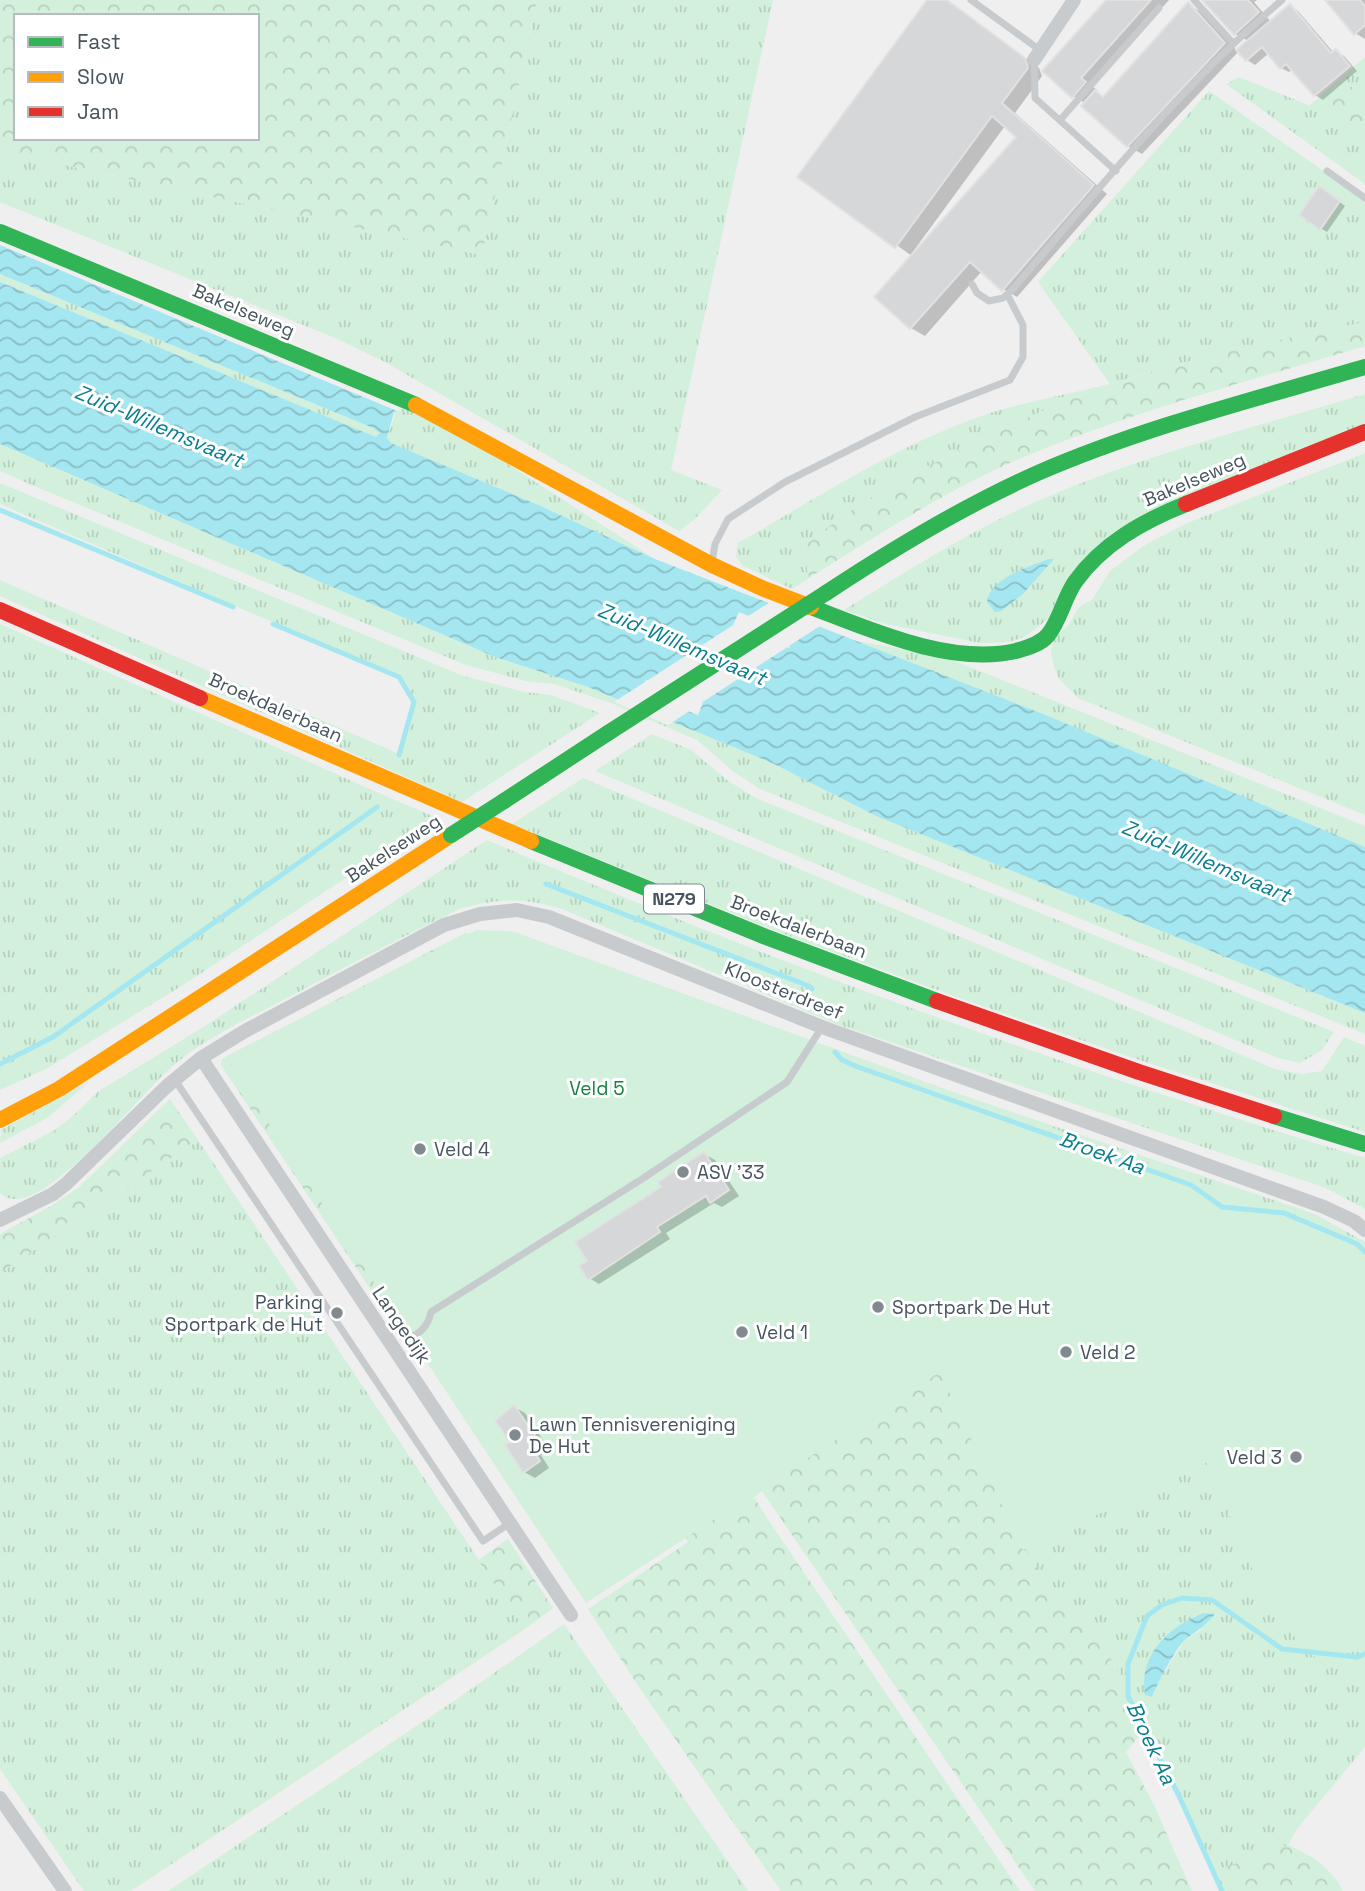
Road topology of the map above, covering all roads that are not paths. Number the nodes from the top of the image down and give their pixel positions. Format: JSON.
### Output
{"nodes":[{"id":1,"x":971,"y":0,"type":"edge"},
{"id":2,"x":1074,"y":0,"type":"edge"},
{"id":3,"x":1194,"y":0,"type":"edge"},
{"id":4,"x":1282,"y":0,"type":"edge"},
{"id":5,"x":1159,"y":8,"type":"dead end"},
{"id":6,"x":1233,"y":43,"type":"junction"},
{"id":7,"x":1037,"y":55,"type":"junction"},
{"id":8,"x":1060,"y":120,"type":"junction"},
{"id":9,"x":1116,"y":171,"type":"junction"},
{"id":10,"x":1327,"y":171,"type":"dead end"},
{"id":11,"x":1365,"y":198,"type":"edge"},
{"id":12,"x":0,"y":232,"type":"edge"},
{"id":13,"x":972,"y":284,"type":"dead end"},
{"id":14,"x":1007,"y":294,"type":"junction"},
{"id":15,"x":1365,"y":367,"type":"edge"},
{"id":16,"x":1365,"y":432,"type":"edge"},
{"id":17,"x":712,"y":565,"type":"junction"},
{"id":18,"x":0,"y":610,"type":"edge"},
{"id":19,"x":822,"y":1027,"type":"junction"},
{"id":20,"x":201,"y":1058,"type":"junction"},
{"id":21,"x":175,"y":1079,"type":"junction"},
{"id":22,"x":0,"y":1120,"type":"edge"},
{"id":23,"x":1365,"y":1144,"type":"edge"},
{"id":24,"x":0,"y":1220,"type":"edge"},
{"id":25,"x":1365,"y":1230,"type":"edge"},
{"id":26,"x":407,"y":1340,"type":"dead end"},
{"id":27,"x":510,"y":1523,"type":"junction"},
{"id":28,"x":571,"y":1615,"type":"dead end"},
{"id":29,"x":0,"y":1798,"type":"edge"},
{"id":30,"x":65,"y":1891,"type":"edge"}],
"edges":[{"from":1,"to":7,"type":"lane"},
{"from":2,"to":7,"type":"street"},
{"from":3,"to":6,"type":"lane"},
{"from":4,"to":6,"type":"lane"},
{"from":5,"to":8,"type":"lane"},
{"from":6,"to":9,"type":"lane"},
{"from":7,"to":8,"type":"lane"},
{"from":8,"to":9,"type":"lane"},
{"from":9,"to":14,"type":"lane"},
{"from":10,"to":11,"type":"lane"},
{"from":12,"to":17,"type":"street","name":"Bakelseweg"},
{"from":13,"to":14,"type":"lane"},
{"from":14,"to":17,"type":"lane"},
{"from":15,"to":22,"type":"street","name":"Bakelseweg","bridge":true},
{"from":16,"to":17,"type":"street","name":"Bakelseweg"},
{"from":18,"to":23,"type":"street","name":"Broekdalerbaan","number":"N279"},
{"from":19,"to":20,"type":"street","name":"Kloosterdreef"},
{"from":19,"to":25,"type":"street","name":"Kloosterdreef"},
{"from":19,"to":26,"type":"lane"},
{"from":20,"to":21,"type":"street","name":"Kloosterdreef"},
{"from":20,"to":27,"type":"street","name":"Langedijk"},
{"from":21,"to":24,"type":"street","name":"Kloosterdreef"},
{"from":21,"to":27,"type":"lane"},
{"from":27,"to":28,"type":"street","name":"Langedijk"},
{"from":29,"to":30,"type":"street"}]}
